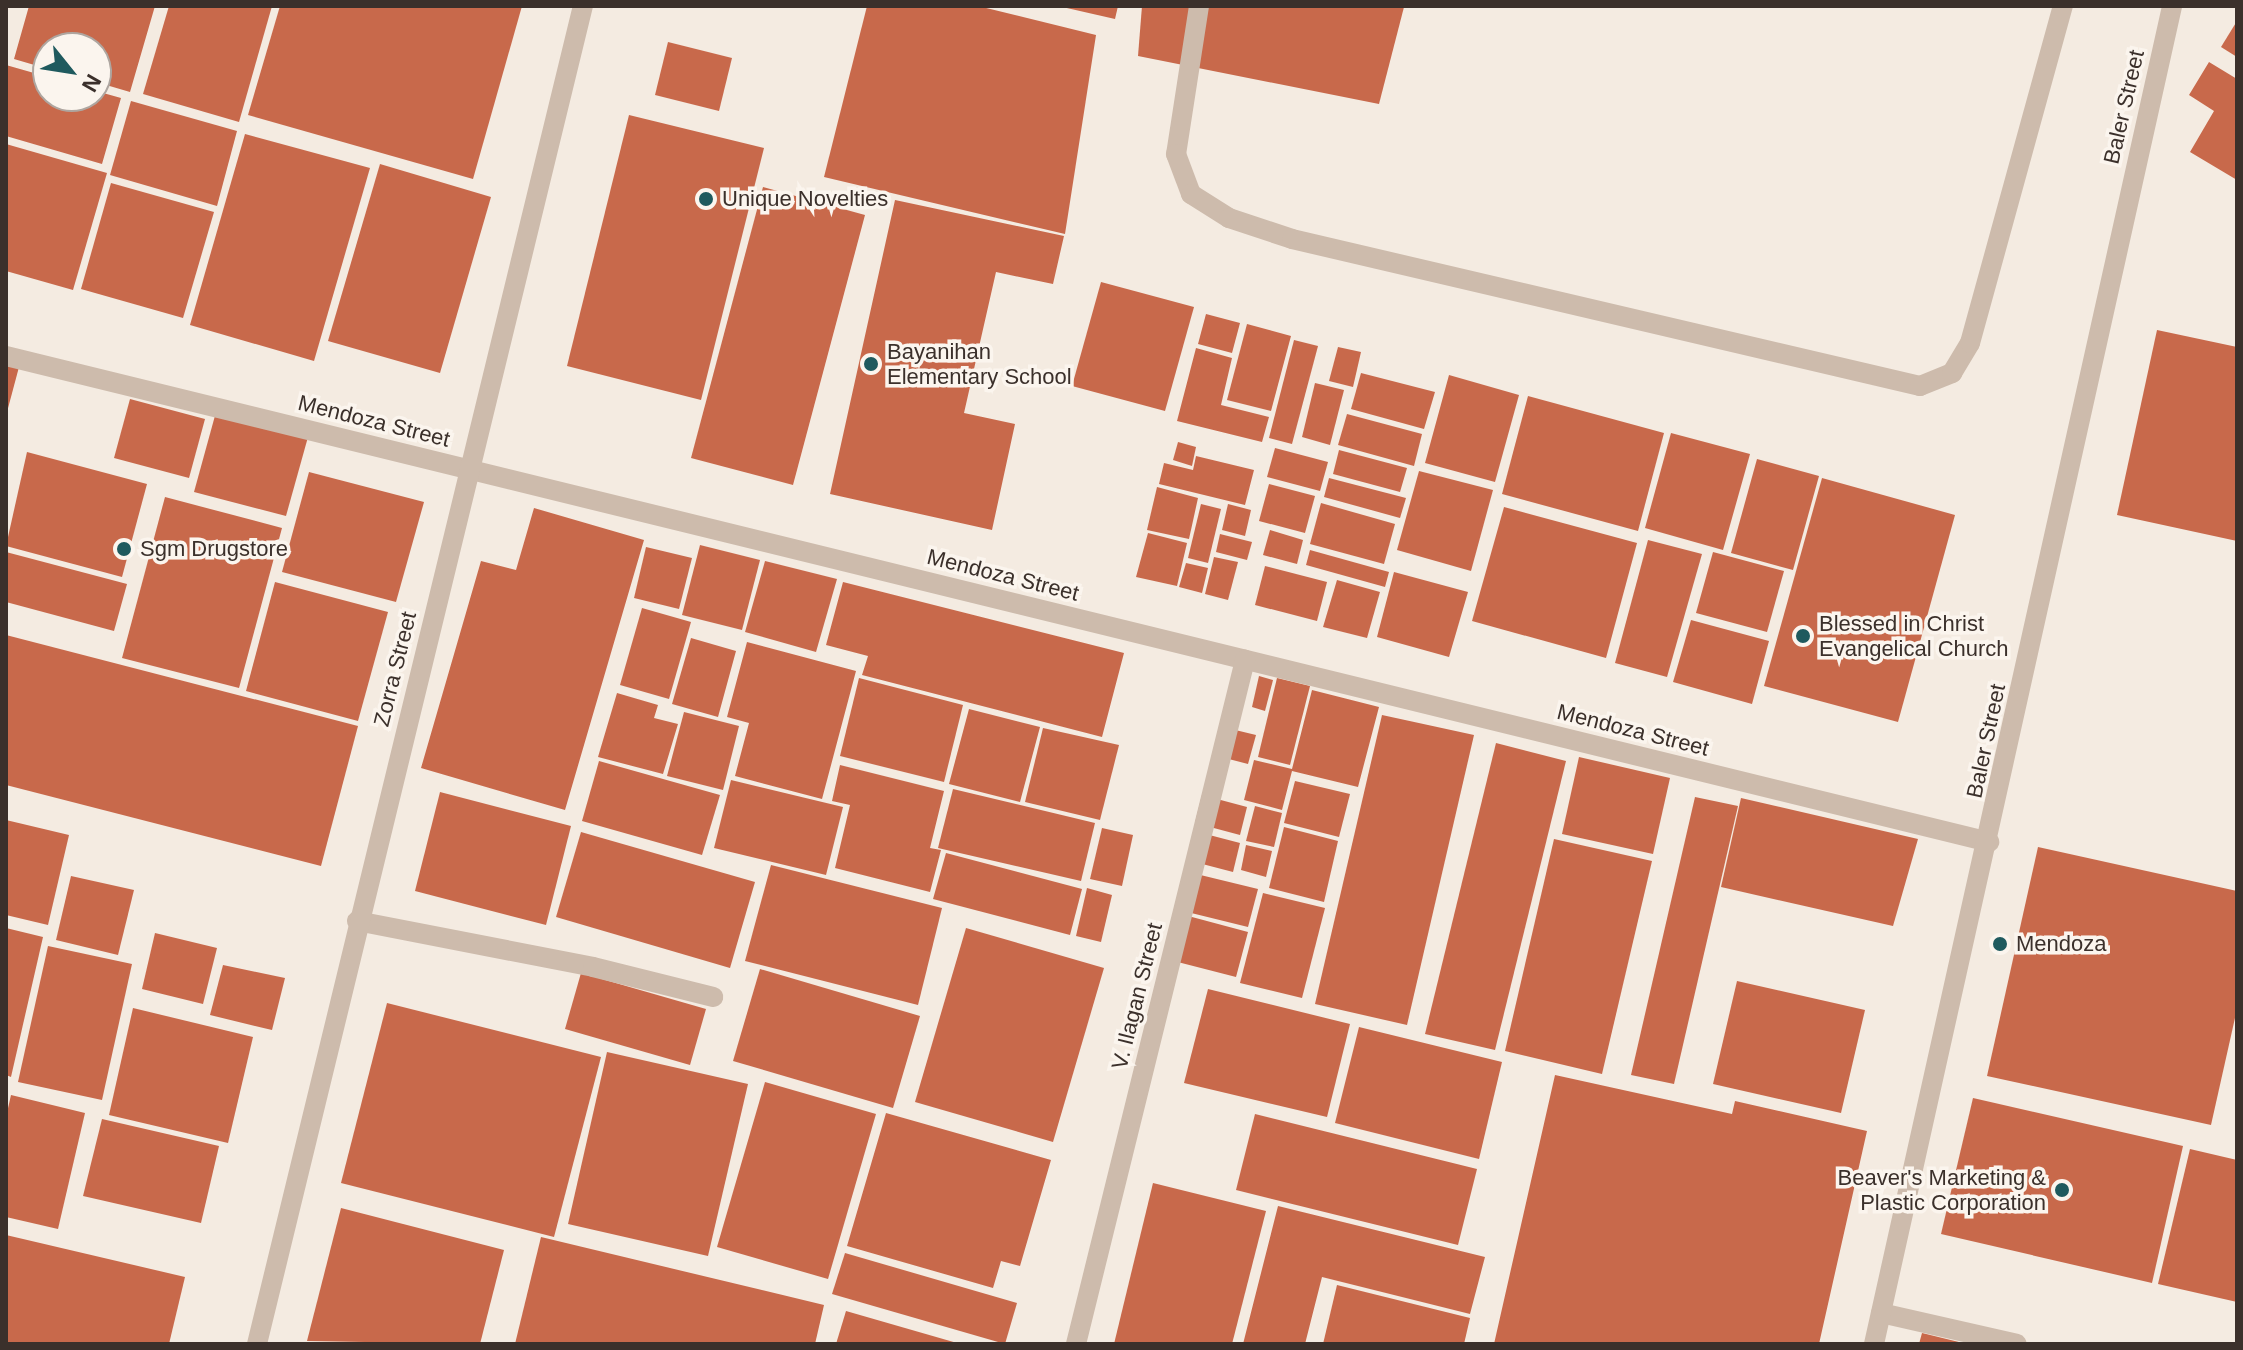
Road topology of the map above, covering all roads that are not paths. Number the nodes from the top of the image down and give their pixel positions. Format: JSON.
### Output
{"nodes":[{"id":1,"x":583,"y":6,"type":"edge"},
{"id":2,"x":1199,"y":6,"type":"edge"},
{"id":3,"x":2063,"y":6,"type":"edge"},
{"id":4,"x":2172,"y":6,"type":"edge"},
{"id":5,"x":6,"y":356,"type":"edge"},
{"id":6,"x":470,"y":469,"type":"junction"},
{"id":7,"x":1245,"y":660,"type":"junction"},
{"id":8,"x":1989,"y":842,"type":"junction"},
{"id":9,"x":357,"y":921,"type":"junction"},
{"id":10,"x":713,"y":997,"type":"dead end"},
{"id":11,"x":1881,"y":1313,"type":"junction"},
{"id":12,"x":257,"y":1344,"type":"edge"},
{"id":13,"x":1076,"y":1344,"type":"edge"},
{"id":14,"x":1874,"y":1344,"type":"edge"},
{"id":15,"x":2017,"y":1344,"type":"edge"}],
"edges":[{"from":1,"to":6,"type":"street","name":"Zorra Street"},
{"from":2,"to":3,"type":"street"},
{"from":4,"to":8,"type":"street","name":"Baler Street"},
{"from":5,"to":6,"type":"street","name":"Mendoza Street"},
{"from":6,"to":7,"type":"street","name":"Mendoza Street"},
{"from":6,"to":9,"type":"street","name":"Zorra Street"},
{"from":7,"to":8,"type":"street","name":"Mendoza Street"},
{"from":7,"to":13,"type":"street","name":"V. Ilagan Street"},
{"from":8,"to":11,"type":"street","name":"Baler Street"},
{"from":9,"to":10,"type":"street"},
{"from":9,"to":12,"type":"street","name":"Zorra Street"},
{"from":11,"to":14,"type":"street","name":"Baler Street"},
{"from":11,"to":15,"type":"street"}]}
